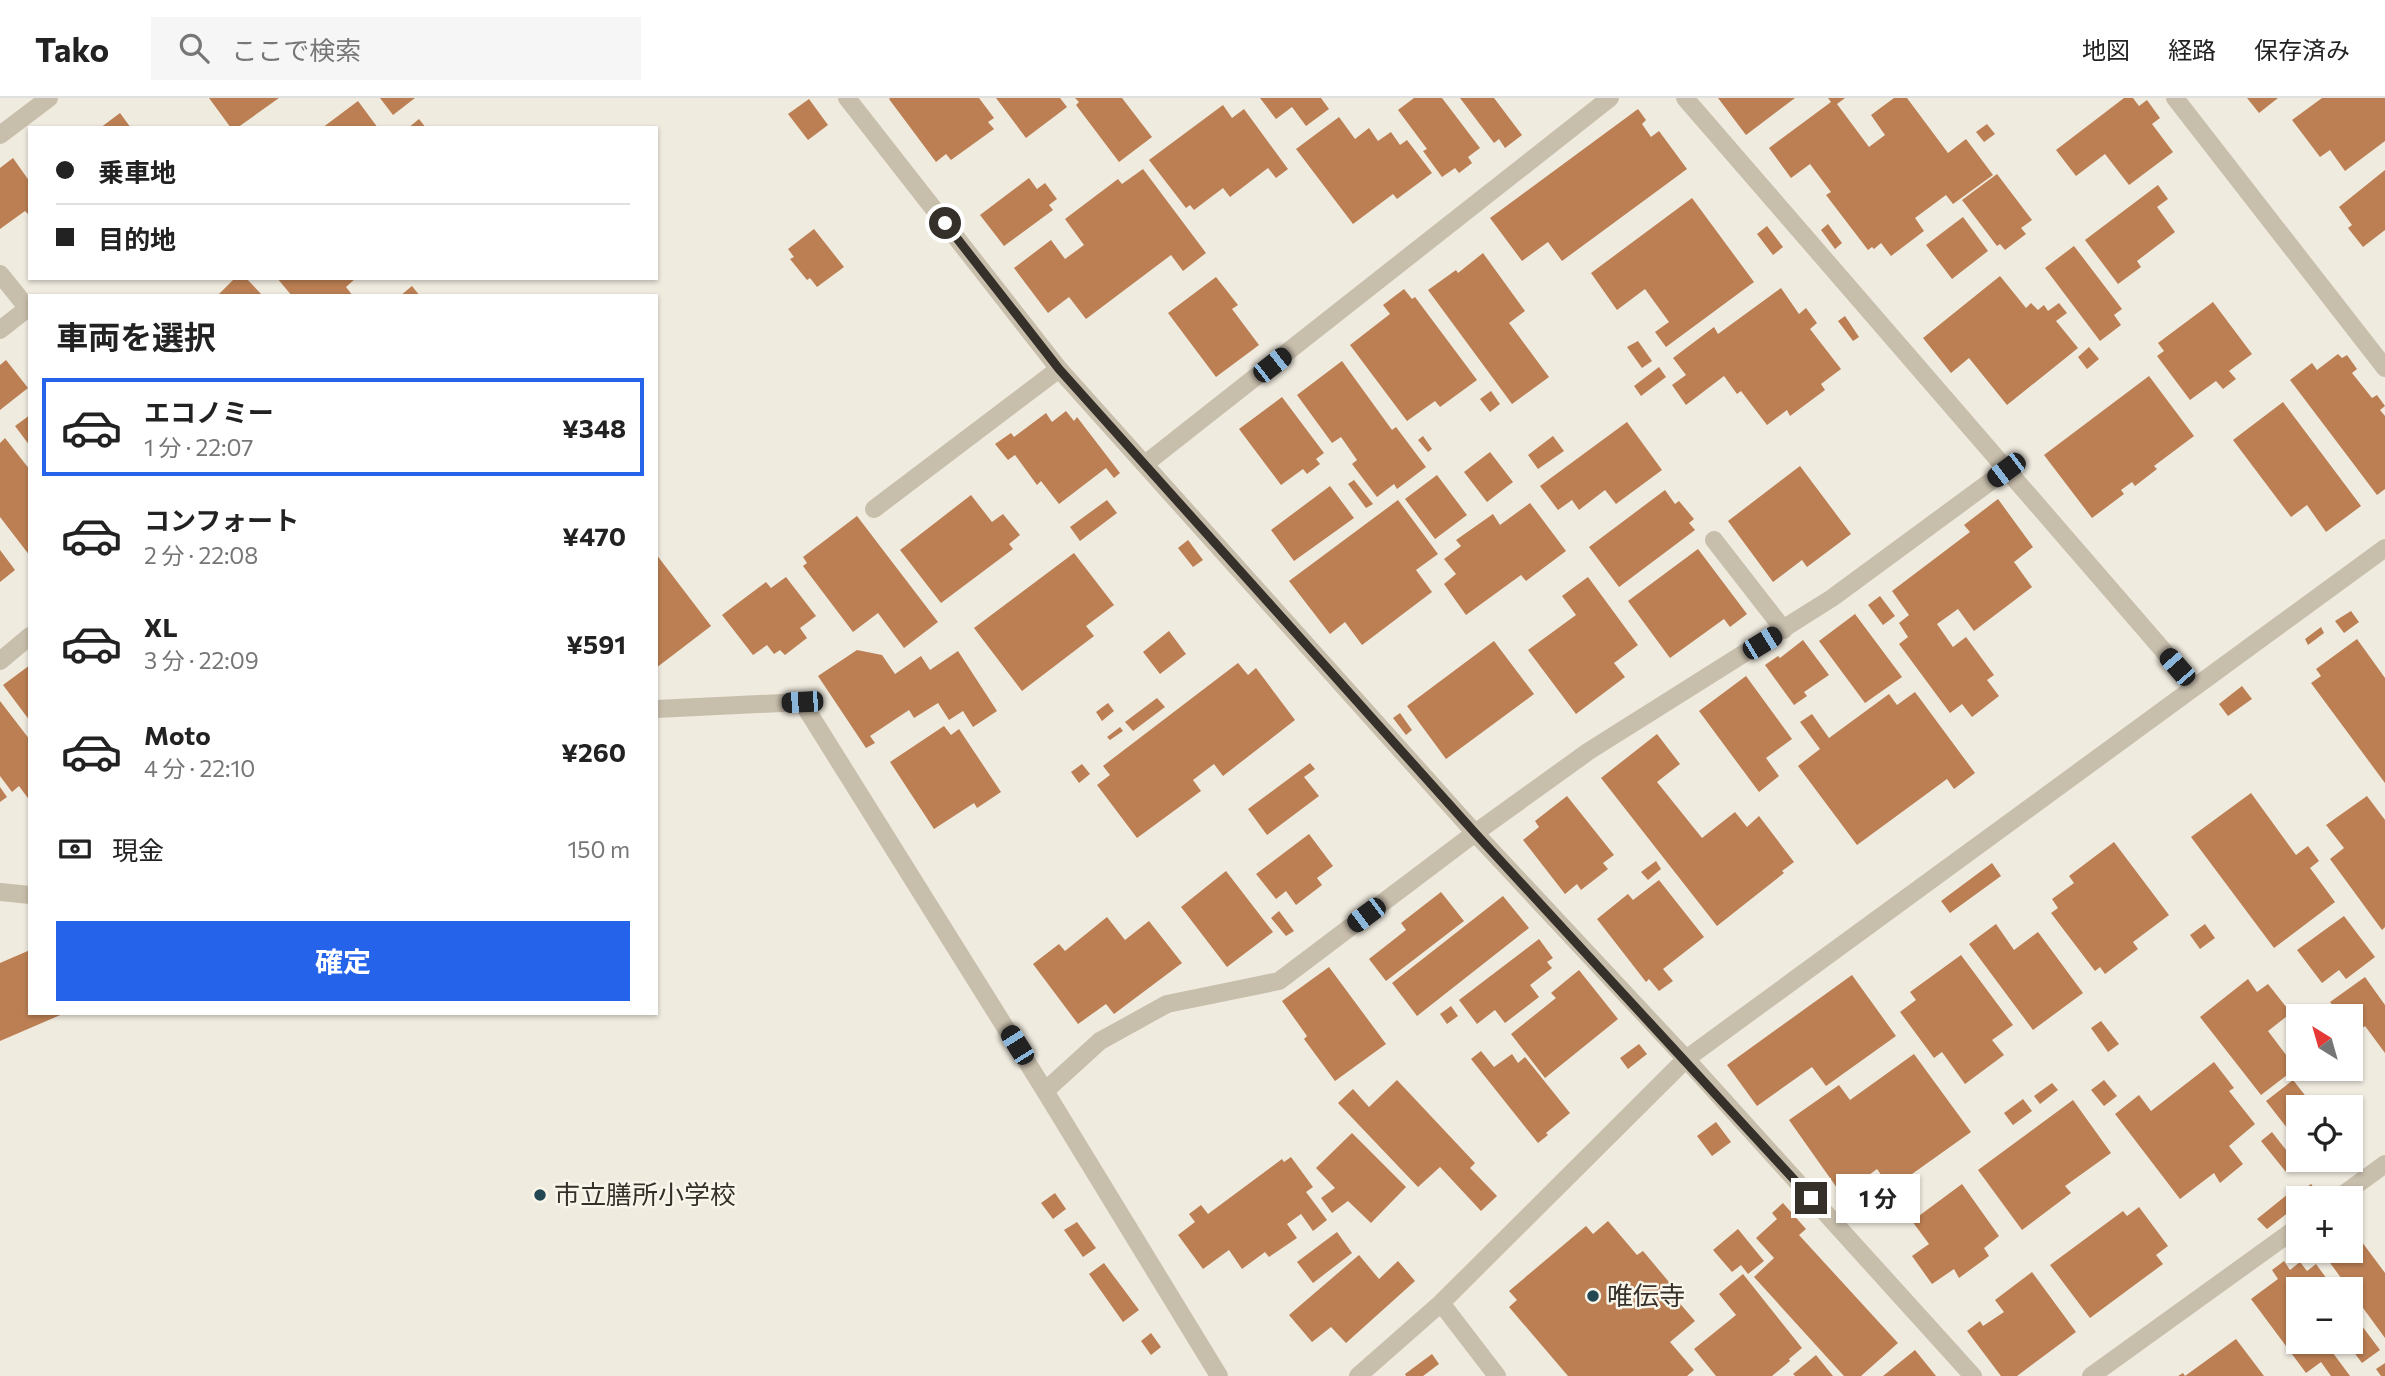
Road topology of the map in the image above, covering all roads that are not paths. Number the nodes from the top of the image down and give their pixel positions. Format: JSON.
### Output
{"nodes":[{"id":1,"x":49,"y":98,"type":"edge"},
{"id":2,"x":847,"y":98,"type":"edge"},
{"id":3,"x":1610,"y":98,"type":"edge"},
{"id":4,"x":1685,"y":98,"type":"edge"},
{"id":5,"x":2175,"y":98,"type":"edge"},
{"id":6,"x":0,"y":135,"type":"edge"},
{"id":7,"x":0,"y":274,"type":"edge"},
{"id":8,"x":28,"y":308,"type":"edge"},
{"id":9,"x":28,"y":310,"type":"edge"},
{"id":10,"x":0,"y":330,"type":"edge"},
{"id":11,"x":2385,"y":368,"type":"edge"},
{"id":12,"x":1059,"y":369,"type":"junction"},
{"id":13,"x":1146,"y":464,"type":"junction"},
{"id":14,"x":2006,"y":470,"type":"junction"},
{"id":15,"x":874,"y":509,"type":"dead end"},
{"id":16,"x":1714,"y":540,"type":"dead end"},
{"id":17,"x":2385,"y":548,"type":"edge"},
{"id":18,"x":1784,"y":630,"type":"junction"},
{"id":19,"x":28,"y":638,"type":"edge"},
{"id":20,"x":0,"y":661,"type":"edge"},
{"id":21,"x":2194,"y":686,"type":"junction"},
{"id":22,"x":658,"y":709,"type":"edge"},
{"id":23,"x":1475,"y":833,"type":"junction"},
{"id":24,"x":0,"y":892,"type":"edge"},
{"id":25,"x":28,"y":895,"type":"edge"},
{"id":26,"x":1686,"y":1059,"type":"junction"},
{"id":27,"x":1045,"y":1091,"type":"junction"},
{"id":28,"x":2385,"y":1164,"type":"edge"},
{"id":29,"x":2355,"y":1186,"type":"edge"},
{"id":30,"x":2286,"y":1236,"type":"edge"},
{"id":31,"x":1441,"y":1303,"type":"junction"},
{"id":32,"x":1219,"y":1376,"type":"edge"},
{"id":33,"x":1358,"y":1376,"type":"edge"},
{"id":34,"x":1497,"y":1376,"type":"edge"},
{"id":35,"x":1973,"y":1376,"type":"edge"},
{"id":36,"x":2091,"y":1376,"type":"edge"}],
"edges":[{"from":1,"to":6,"type":"street"},
{"from":2,"to":12,"type":"street"},
{"from":3,"to":13,"type":"street"},
{"from":4,"to":14,"type":"street"},
{"from":5,"to":11,"type":"street"},
{"from":7,"to":8,"type":"street"},
{"from":9,"to":10,"type":"street"},
{"from":12,"to":13,"type":"street"},
{"from":12,"to":15,"type":"street"},
{"from":13,"to":23,"type":"street"},
{"from":14,"to":18,"type":"street"},
{"from":14,"to":21,"type":"street"},
{"from":16,"to":18,"type":"street"},
{"from":17,"to":21,"type":"street"},
{"from":18,"to":23,"type":"street"},
{"from":19,"to":20,"type":"street"},
{"from":21,"to":26,"type":"street"},
{"from":22,"to":27,"type":"street"},
{"from":23,"to":26,"type":"street"},
{"from":23,"to":27,"type":"street"},
{"from":24,"to":25,"type":"street"},
{"from":26,"to":31,"type":"street"},
{"from":26,"to":35,"type":"street"},
{"from":27,"to":32,"type":"street"},
{"from":28,"to":29,"type":"street"},
{"from":30,"to":36,"type":"street"},
{"from":31,"to":33,"type":"street"},
{"from":31,"to":34,"type":"street"}]}
